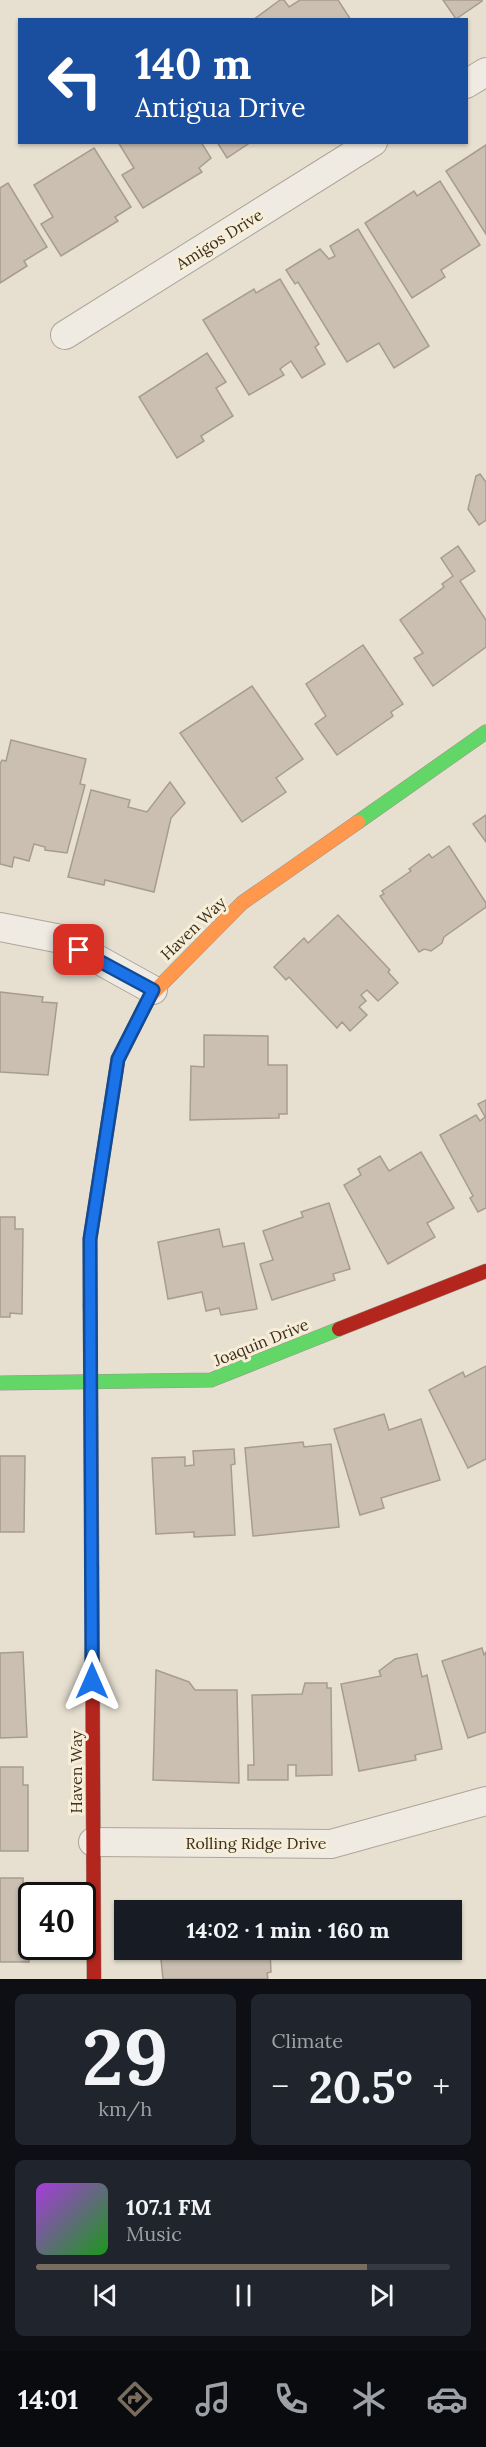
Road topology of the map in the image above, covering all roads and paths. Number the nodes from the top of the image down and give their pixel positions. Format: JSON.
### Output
{"nodes":[{"id":1,"x":486,"y":72,"type":"edge"},
{"id":2,"x":468,"y":83,"type":"edge"},
{"id":3,"x":370,"y":144,"type":"edge"},
{"id":4,"x":65,"y":335,"type":"dead end"},
{"id":5,"x":486,"y":732,"type":"edge"},
{"id":6,"x":0,"y":927,"type":"edge"},
{"id":7,"x":153,"y":990,"type":"junction"},
{"id":8,"x":486,"y":1271,"type":"edge"},
{"id":9,"x":0,"y":1383,"type":"edge"},
{"id":10,"x":89,"y":1383,"type":"junction"},
{"id":11,"x":486,"y":1801,"type":"edge"},
{"id":12,"x":93,"y":1842,"type":"junction"},
{"id":13,"x":94,"y":1979,"type":"edge"}],
"edges":[{"from":1,"to":2,"type":"street"},
{"from":3,"to":4,"type":"street","name":"Amigos Drive"},
{"from":5,"to":7,"type":"street","name":"Haven Way"},
{"from":6,"to":7,"type":"street"},
{"from":7,"to":10,"type":"street","name":"Haven Way"},
{"from":8,"to":10,"type":"street","name":"Joaquin Drive"},
{"from":9,"to":10,"type":"street","name":"Joaquin Drive"},
{"from":10,"to":12,"type":"street","name":"Haven Way"},
{"from":11,"to":12,"type":"street","name":"Rolling Ridge Drive"},
{"from":12,"to":13,"type":"street","name":"Haven Way"}]}
